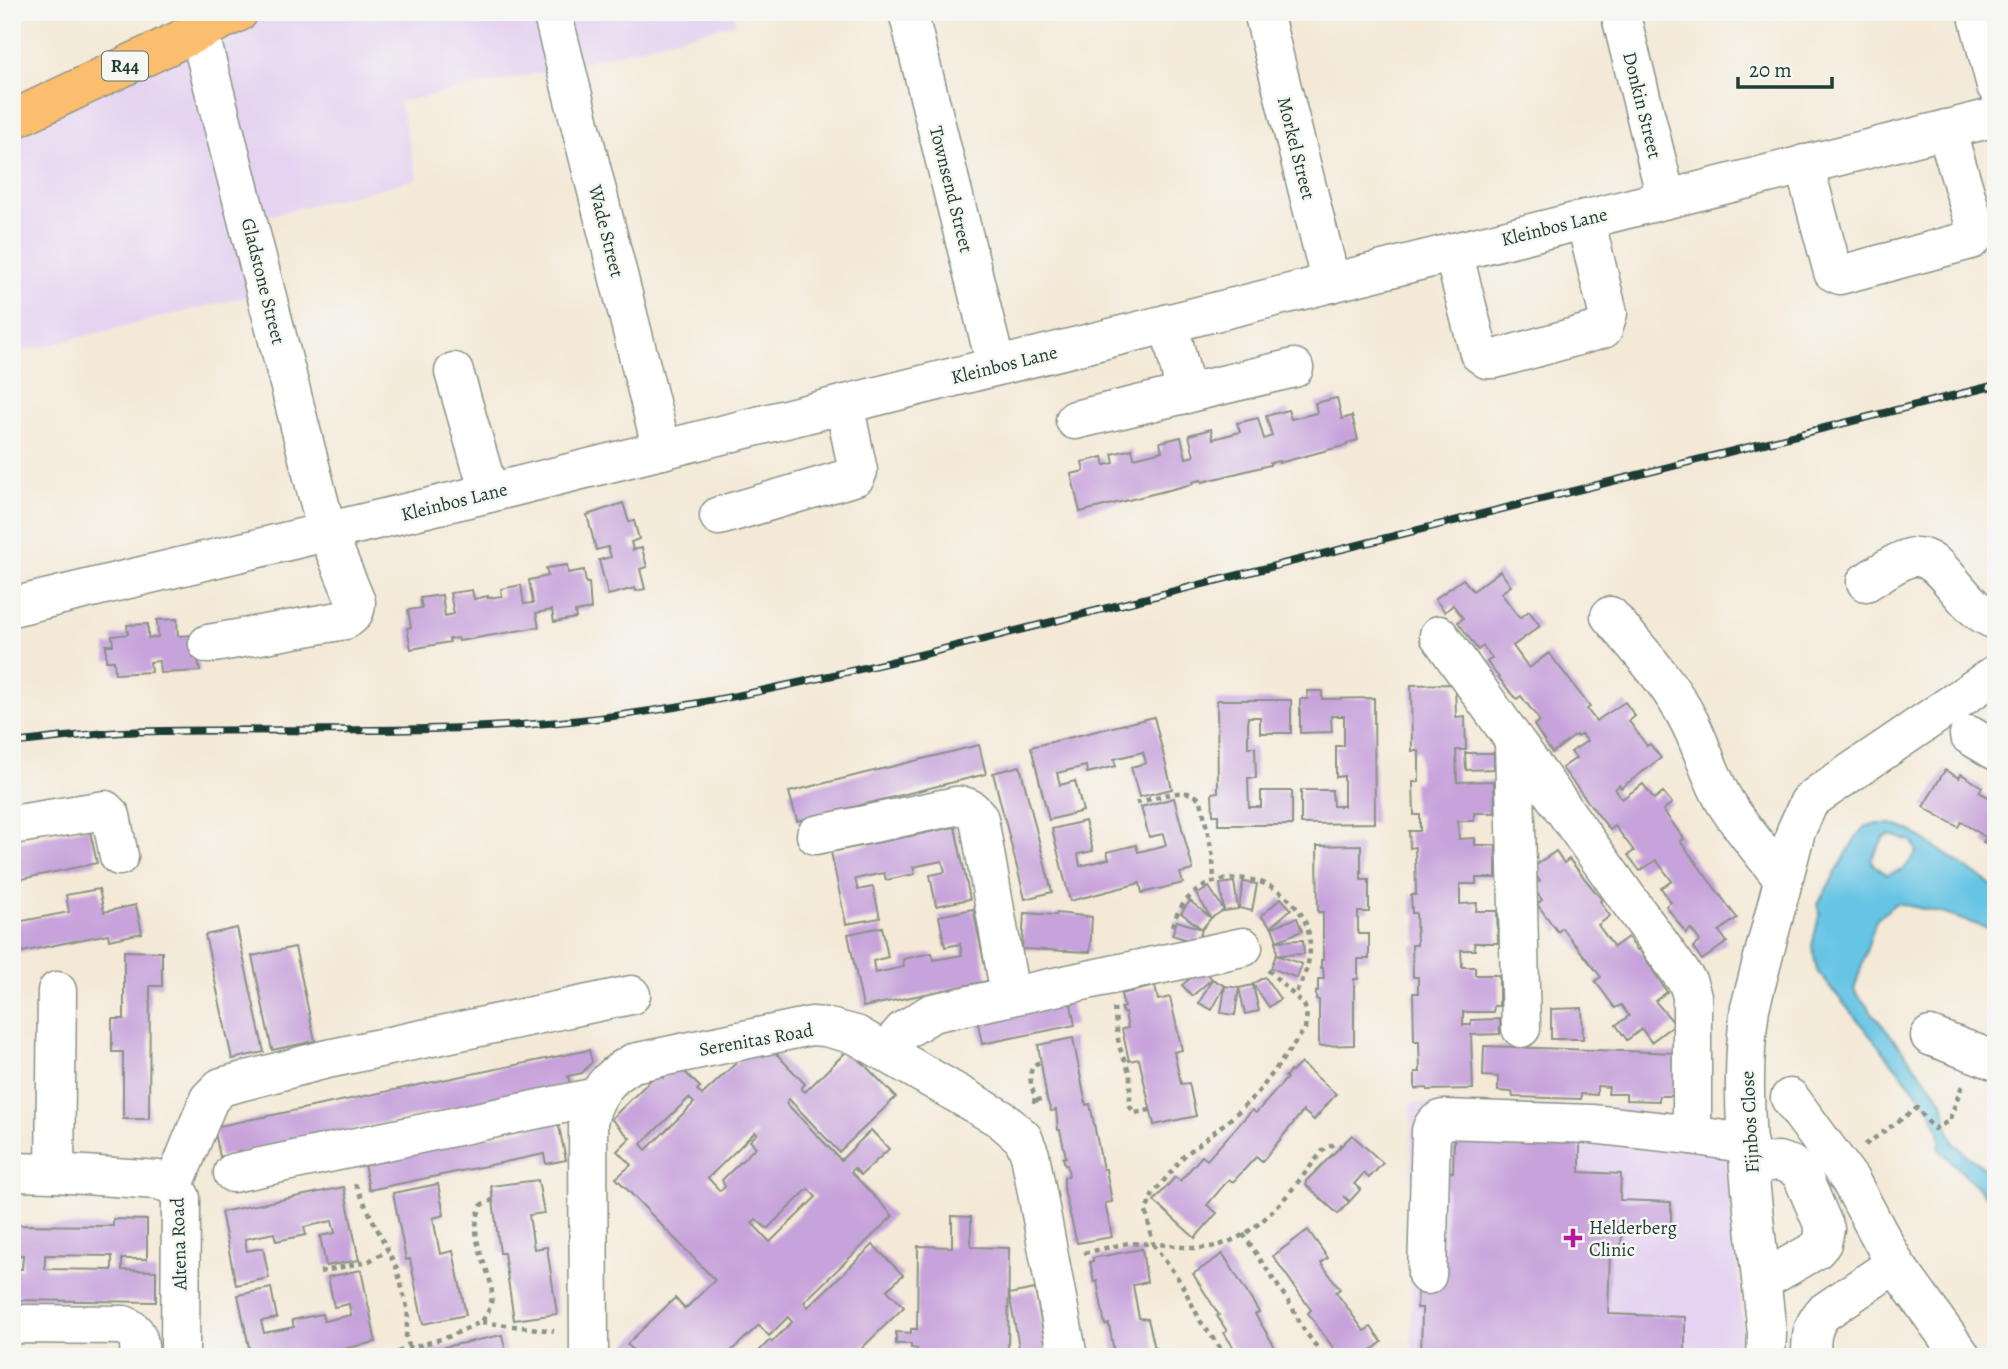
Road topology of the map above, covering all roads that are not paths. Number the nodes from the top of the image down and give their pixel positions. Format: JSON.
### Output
{"nodes":[{"id":1,"x":239,"y":12,"type":"edge"},
{"id":2,"x":552,"y":12,"type":"edge"},
{"id":3,"x":908,"y":12,"type":"edge"},
{"id":4,"x":1263,"y":12,"type":"edge"},
{"id":5,"x":1620,"y":12,"type":"edge"},
{"id":6,"x":1977,"y":12,"type":"edge"},
{"id":7,"x":199,"y":31,"type":"junction"},
{"id":8,"x":1996,"y":86,"type":"edge"},
{"id":9,"x":1996,"y":117,"type":"edge"},
{"id":10,"x":12,"y":120,"type":"edge"},
{"id":11,"x":1946,"y":130,"type":"junction"},
{"id":12,"x":1804,"y":164,"type":"junction"},
{"id":13,"x":1666,"y":198,"type":"junction"},
{"id":14,"x":1585,"y":219,"type":"junction"},
{"id":15,"x":1453,"y":252,"type":"junction"},
{"id":16,"x":1331,"y":283,"type":"junction"},
{"id":17,"x":1169,"y":323,"type":"junction"},
{"id":18,"x":996,"y":366,"type":"junction"},
{"id":19,"x":1294,"y":368,"type":"dead end"},
{"id":20,"x":454,"y":372,"type":"dead end"},
{"id":21,"x":1186,"y":394,"type":"junction"},
{"id":22,"x":844,"y":404,"type":"junction"},
{"id":23,"x":1075,"y":420,"type":"dead end"},
{"id":24,"x":662,"y":450,"type":"junction"},
{"id":25,"x":489,"y":493,"type":"junction"},
{"id":26,"x":719,"y":516,"type":"dead end"},
{"id":27,"x":327,"y":532,"type":"junction"},
{"id":28,"x":1866,"y":582,"type":"dead end"},
{"id":29,"x":12,"y":607,"type":"edge"},
{"id":30,"x":1610,"y":616,"type":"dead end"},
{"id":31,"x":1996,"y":620,"type":"edge"},
{"id":32,"x":1439,"y":635,"type":"dead end"},
{"id":33,"x":208,"y":643,"type":"dead end"},
{"id":34,"x":1996,"y":674,"type":"edge"},
{"id":35,"x":1514,"y":743,"type":"junction"},
{"id":36,"x":12,"y":825,"type":"edge"},
{"id":37,"x":816,"y":835,"type":"dead end"},
{"id":38,"x":119,"y":856,"type":"dead end"},
{"id":39,"x":1782,"y":885,"type":"junction"},
{"id":40,"x":1243,"y":947,"type":"road end"},
{"id":41,"x":57,"y":991,"type":"dead end"},
{"id":42,"x":631,"y":995,"type":"dead end"},
{"id":43,"x":1010,"y":995,"type":"junction"},
{"id":44,"x":1521,"y":1028,"type":"dead end"},
{"id":45,"x":1930,"y":1036,"type":"dead end"},
{"id":46,"x":885,"y":1052,"type":"junction"},
{"id":47,"x":1996,"y":1061,"type":"edge"},
{"id":48,"x":596,"y":1097,"type":"junction"},
{"id":49,"x":1790,"y":1098,"type":"dead end"},
{"id":50,"x":1692,"y":1135,"type":"junction"},
{"id":51,"x":1749,"y":1154,"type":"junction"},
{"id":52,"x":12,"y":1172,"type":"edge"},
{"id":53,"x":55,"y":1173,"type":"junction"},
{"id":54,"x":233,"y":1173,"type":"dead end"},
{"id":55,"x":174,"y":1185,"type":"junction"},
{"id":56,"x":1895,"y":1264,"type":"junction"},
{"id":57,"x":1427,"y":1275,"type":"dead end"},
{"id":58,"x":1762,"y":1281,"type":"junction"},
{"id":59,"x":12,"y":1324,"type":"edge"},
{"id":60,"x":66,"y":1325,"type":"junction"},
{"id":61,"x":589,"y":1343,"type":"edge"},
{"id":62,"x":35,"y":1357,"type":"edge"},
{"id":63,"x":139,"y":1357,"type":"edge"},
{"id":64,"x":180,"y":1357,"type":"edge"},
{"id":65,"x":1068,"y":1357,"type":"edge"},
{"id":66,"x":1766,"y":1357,"type":"edge"},
{"id":67,"x":1811,"y":1357,"type":"edge"},
{"id":68,"x":1962,"y":1357,"type":"edge"}],
"edges":[{"from":1,"to":7,"type":"main road","number":"R44"},
{"from":2,"to":24,"type":"street","name":"Wade Street"},
{"from":3,"to":18,"type":"street","name":"Townsend Street"},
{"from":4,"to":16,"type":"street","name":"Morkel Street"},
{"from":5,"to":13,"type":"street","name":"Donkin Street"},
{"from":6,"to":8,"type":"street"},
{"from":7,"to":10,"type":"main road","number":"R44"},
{"from":7,"to":27,"type":"street","name":"Gladstone Street"},
{"from":9,"to":11,"type":"street","name":"Kleinbos Lane"},
{"from":11,"to":12,"type":"street","name":"Kleinbos Lane"},
{"from":11,"to":12,"type":"street"},
{"from":12,"to":13,"type":"street","name":"Kleinbos Lane"},
{"from":13,"to":14,"type":"street","name":"Kleinbos Lane"},
{"from":14,"to":15,"type":"street","name":"Kleinbos Lane"},
{"from":14,"to":15,"type":"street"},
{"from":15,"to":16,"type":"street","name":"Kleinbos Lane"},
{"from":16,"to":17,"type":"street","name":"Kleinbos Lane"},
{"from":17,"to":18,"type":"street","name":"Kleinbos Lane"},
{"from":17,"to":21,"type":"street"},
{"from":18,"to":22,"type":"street","name":"Kleinbos Lane"},
{"from":19,"to":21,"type":"street"},
{"from":20,"to":25,"type":"street"},
{"from":21,"to":23,"type":"street"},
{"from":22,"to":24,"type":"street","name":"Kleinbos Lane"},
{"from":22,"to":26,"type":"street"},
{"from":24,"to":25,"type":"street","name":"Kleinbos Lane"},
{"from":25,"to":27,"type":"street","name":"Kleinbos Lane"},
{"from":27,"to":29,"type":"street","name":"Kleinbos Lane"},
{"from":27,"to":33,"type":"street","name":"Gladstone Street"},
{"from":28,"to":31,"type":"street"},
{"from":30,"to":39,"type":"street"},
{"from":32,"to":35,"type":"street"},
{"from":34,"to":39,"type":"street","name":"Fijnbos Close"},
{"from":35,"to":44,"type":"street"},
{"from":35,"to":50,"type":"street"},
{"from":36,"to":38,"type":"street"},
{"from":37,"to":43,"type":"street"},
{"from":39,"to":51,"type":"street","name":"Fijnbos Close"},
{"from":40,"to":43,"type":"street"},
{"from":41,"to":53,"type":"street"},
{"from":42,"to":55,"type":"street"},
{"from":43,"to":46,"type":"street"},
{"from":45,"to":47,"type":"street"},
{"from":46,"to":48,"type":"street","name":"Serenitas Road"},
{"from":46,"to":65,"type":"street","name":"Serenitas Road"},
{"from":48,"to":54,"type":"street"},
{"from":48,"to":61,"type":"street"},
{"from":49,"to":56,"type":"street"},
{"from":50,"to":51,"type":"street"},
{"from":50,"to":57,"type":"street"},
{"from":51,"to":58,"type":"street","name":"Fijnbos Close"},
{"from":51,"to":58,"type":"street"},
{"from":52,"to":53,"type":"street","name":"Altena Road"},
{"from":53,"to":55,"type":"street","name":"Altena Road"},
{"from":55,"to":64,"type":"street","name":"Altena Road"},
{"from":56,"to":67,"type":"street"},
{"from":56,"to":68,"type":"street"},
{"from":58,"to":66,"type":"street","name":"Fijnbos Close"},
{"from":59,"to":60,"type":"street"},
{"from":60,"to":62,"type":"street"},
{"from":60,"to":63,"type":"street"}]}
